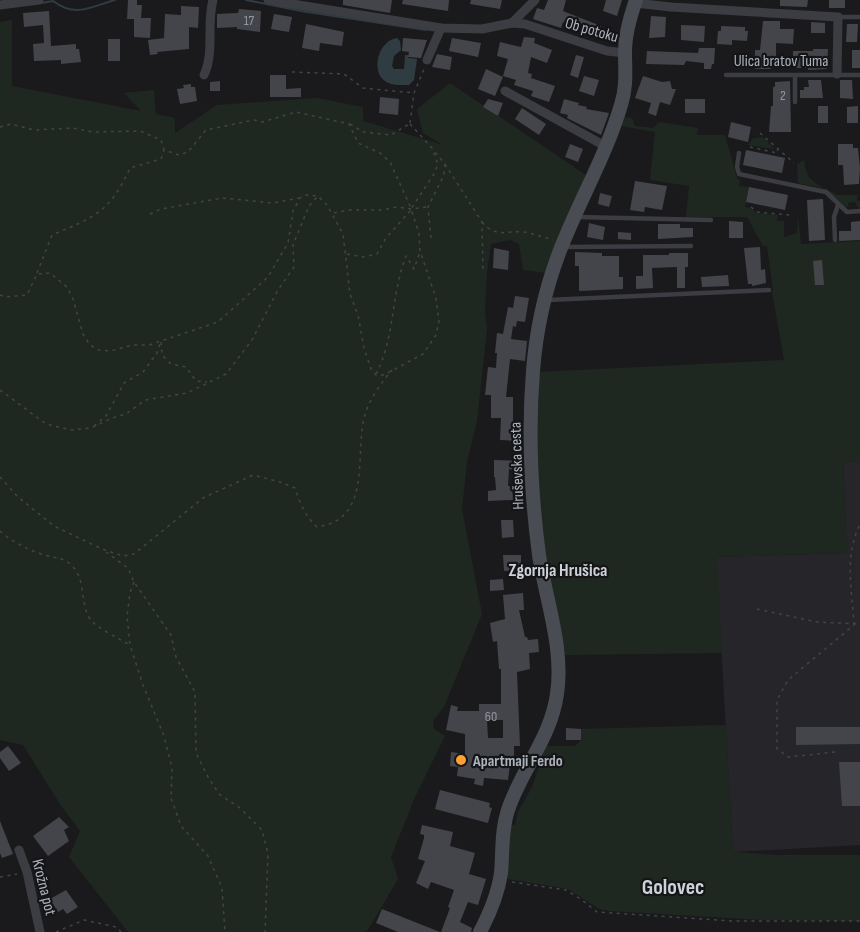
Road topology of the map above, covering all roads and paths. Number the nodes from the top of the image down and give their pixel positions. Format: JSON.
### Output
{"nodes":[{"id":1,"x":39,"y":0,"type":"edge"},
{"id":2,"x":213,"y":0,"type":"edge"},
{"id":3,"x":268,"y":0,"type":"edge"},
{"id":4,"x":535,"y":0,"type":"edge"},
{"id":5,"x":635,"y":2,"type":"edge"},
{"id":6,"x":0,"y":5,"type":"edge"},
{"id":7,"x":837,"y":17,"type":"junction"},
{"id":8,"x":860,"y":17,"type":"edge"},
{"id":9,"x":512,"y":22,"type":"junction"},
{"id":10,"x":441,"y":28,"type":"junction"},
{"id":11,"x":625,"y":53,"type":"junction"},
{"id":12,"x":427,"y":60,"type":"joint"},
{"id":13,"x":292,"y":72,"type":"dead end"},
{"id":14,"x":837,"y":74,"type":"junction"},
{"id":15,"x":204,"y":75,"type":"dead end"},
{"id":16,"x":726,"y":75,"type":"dead end"},
{"id":17,"x":795,"y":75,"type":"junction"},
{"id":18,"x":860,"y":75,"type":"edge"},
{"id":19,"x":505,"y":91,"type":"dead end"},
{"id":20,"x":414,"y":93,"type":"junction"},
{"id":21,"x":795,"y":102,"type":"dead end"},
{"id":22,"x":349,"y":124,"type":"junction"},
{"id":23,"x":410,"y":124,"type":"junction"},
{"id":24,"x":0,"y":127,"type":"edge"},
{"id":25,"x":760,"y":133,"type":"dead end"},
{"id":26,"x":772,"y":144,"type":"junction"},
{"id":27,"x":605,"y":147,"type":"junction"},
{"id":28,"x":750,"y":147,"type":"dead end"},
{"id":29,"x":432,"y":148,"type":"junction"},
{"id":30,"x":164,"y":150,"type":"junction"},
{"id":31,"x":739,"y":153,"type":"dead end"},
{"id":32,"x":794,"y":163,"type":"dead end"},
{"id":33,"x":445,"y":164,"type":"junction"},
{"id":34,"x":792,"y":184,"type":"junction"},
{"id":35,"x":792,"y":191,"type":"dead end"},
{"id":36,"x":318,"y":196,"type":"junction"},
{"id":37,"x":300,"y":198,"type":"junction"},
{"id":38,"x":838,"y":205,"type":"junction"},
{"id":39,"x":428,"y":207,"type":"junction"},
{"id":40,"x":751,"y":207,"type":"dead end"},
{"id":41,"x":411,"y":209,"type":"junction"},
{"id":42,"x":860,"y":211,"type":"edge"},
{"id":43,"x":333,"y":213,"type":"junction"},
{"id":44,"x":150,"y":214,"type":"dead end"},
{"id":45,"x":789,"y":215,"type":"dead end"},
{"id":46,"x":574,"y":217,"type":"junction"},
{"id":47,"x":711,"y":220,"type":"dead end"},
{"id":48,"x":482,"y":222,"type":"junction"},
{"id":49,"x":431,"y":238,"type":"dead end"},
{"id":50,"x":835,"y":240,"type":"dead end"},
{"id":51,"x":288,"y":243,"type":"junction"},
{"id":52,"x":292,"y":245,"type":"junction"},
{"id":53,"x":562,"y":245,"type":"junction"},
{"id":54,"x":691,"y":246,"type":"dead end"},
{"id":55,"x":420,"y":251,"type":"junction"},
{"id":56,"x":347,"y":254,"type":"junction"},
{"id":57,"x":483,"y":271,"type":"dead end"},
{"id":58,"x":37,"y":274,"type":"junction"},
{"id":59,"x":770,"y":290,"type":"dead end"},
{"id":60,"x":0,"y":295,"type":"edge"},
{"id":61,"x":545,"y":300,"type":"junction"},
{"id":62,"x":161,"y":341,"type":"junction"},
{"id":63,"x":395,"y":368,"type":"junction"},
{"id":64,"x":376,"y":375,"type":"junction"},
{"id":65,"x":209,"y":382,"type":"junction"},
{"id":66,"x":0,"y":390,"type":"edge"},
{"id":67,"x":91,"y":428,"type":"junction"},
{"id":68,"x":0,"y":477,"type":"edge"},
{"id":69,"x":860,"y":524,"type":"edge"},
{"id":70,"x":0,"y":531,"type":"edge"},
{"id":71,"x":102,"y":549,"type":"junction"},
{"id":72,"x":134,"y":582,"type":"junction"},
{"id":73,"x":757,"y":609,"type":"dead end"},
{"id":74,"x":860,"y":624,"type":"edge"},
{"id":75,"x":854,"y":625,"type":"junction"},
{"id":76,"x":130,"y":645,"type":"junction"},
{"id":77,"x":835,"y":752,"type":"dead end"},
{"id":78,"x":19,"y":850,"type":"dead end"},
{"id":79,"x":27,"y":872,"type":"junction"},
{"id":80,"x":0,"y":877,"type":"edge"},
{"id":81,"x":500,"y":880,"type":"junction"},
{"id":82,"x":860,"y":921,"type":"edge"},
{"id":83,"x":40,"y":932,"type":"edge"},
{"id":84,"x":56,"y":932,"type":"edge"},
{"id":85,"x":121,"y":932,"type":"edge"},
{"id":86,"x":225,"y":932,"type":"edge"},
{"id":87,"x":265,"y":932,"type":"edge"},
{"id":88,"x":480,"y":932,"type":"edge"}],
"edges":[{"from":1,"to":6,"type":"street"},
{"from":2,"to":15,"type":"street"},
{"from":3,"to":10,"type":"street","name":"Ob potoku"},
{"from":4,"to":9,"type":"street"},
{"from":5,"to":7,"type":"street"},
{"from":5,"to":11,"type":"street","name":"Hruševska cesta"},
{"from":7,"to":8,"type":"lane"},
{"from":7,"to":14,"type":"street","name":"Ulica bratov Tuma"},
{"from":9,"to":10,"type":"street","name":"Ob potoku"},
{"from":9,"to":11,"type":"street","name":"Ob potoku"},
{"from":10,"to":12,"type":"street"},
{"from":11,"to":27,"type":"street","name":"Hruševska cesta"},
{"from":12,"to":20,"type":"path"},
{"from":13,"to":20,"type":"path"},
{"from":14,"to":17,"type":"lane","name":"Ulica bratov Tuma"},
{"from":14,"to":18,"type":"lane","name":"Ulica bratov Tuma"},
{"from":16,"to":17,"type":"lane","name":"Ulica bratov Tuma"},
{"from":17,"to":21,"type":"lane"},
{"from":19,"to":27,"type":"street"},
{"from":20,"to":23,"type":"path"},
{"from":22,"to":23,"type":"path"},
{"from":22,"to":30,"type":"path"},
{"from":22,"to":41,"type":"path"},
{"from":23,"to":29,"type":"path"},
{"from":24,"to":30,"type":"path"},
{"from":25,"to":26,"type":"path"},
{"from":26,"to":28,"type":"path"},
{"from":26,"to":32,"type":"path"},
{"from":27,"to":46,"type":"street","name":"Hruševska cesta"},
{"from":29,"to":33,"type":"path"},
{"from":29,"to":41,"type":"path"},
{"from":30,"to":58,"type":"path"},
{"from":31,"to":34,"type":"lane"},
{"from":33,"to":39,"type":"path"},
{"from":33,"to":48,"type":"path"},
{"from":34,"to":35,"type":"lane"},
{"from":34,"to":38,"type":"lane"},
{"from":36,"to":37,"type":"path"},
{"from":36,"to":43,"type":"path"},
{"from":36,"to":52,"type":"path"},
{"from":37,"to":44,"type":"path"},
{"from":37,"to":51,"type":"path"},
{"from":38,"to":42,"type":"lane"},
{"from":38,"to":50,"type":"lane"},
{"from":39,"to":41,"type":"path"},
{"from":39,"to":49,"type":"path"},
{"from":40,"to":45,"type":"path"},
{"from":41,"to":43,"type":"path"},
{"from":41,"to":55,"type":"path"},
{"from":41,"to":56,"type":"path"},
{"from":43,"to":56,"type":"path"},
{"from":46,"to":47,"type":"lane"},
{"from":46,"to":53,"type":"street","name":"Hruševska cesta"},
{"from":48,"to":53,"type":"path"},
{"from":48,"to":57,"type":"path"},
{"from":51,"to":52,"type":"path"},
{"from":51,"to":62,"type":"path"},
{"from":52,"to":65,"type":"path"},
{"from":53,"to":54,"type":"lane"},
{"from":53,"to":61,"type":"street","name":"Hruševska cesta"},
{"from":55,"to":63,"type":"path"},
{"from":55,"to":64,"type":"path"},
{"from":56,"to":64,"type":"path"},
{"from":58,"to":60,"type":"path"},
{"from":58,"to":62,"type":"path"},
{"from":59,"to":61,"type":"lane"},
{"from":61,"to":81,"type":"street","name":"Hruševska cesta"},
{"from":62,"to":65,"type":"path"},
{"from":62,"to":67,"type":"path"},
{"from":63,"to":64,"type":"path"},
{"from":63,"to":71,"type":"path"},
{"from":65,"to":67,"type":"path"},
{"from":66,"to":67,"type":"path"},
{"from":68,"to":71,"type":"path"},
{"from":69,"to":75,"type":"path"},
{"from":70,"to":76,"type":"path"},
{"from":71,"to":72,"type":"path"},
{"from":72,"to":76,"type":"path"},
{"from":72,"to":87,"type":"path"},
{"from":73,"to":75,"type":"path"},
{"from":74,"to":75,"type":"path"},
{"from":75,"to":77,"type":"path"},
{"from":76,"to":86,"type":"path"},
{"from":78,"to":79,"type":"street","name":"Krožna pot"},
{"from":79,"to":80,"type":"path"},
{"from":79,"to":83,"type":"street","name":"Krožna pot"},
{"from":81,"to":82,"type":"path"},
{"from":81,"to":88,"type":"street","name":"Hruševska cesta"},
{"from":84,"to":85,"type":"path"}]}
